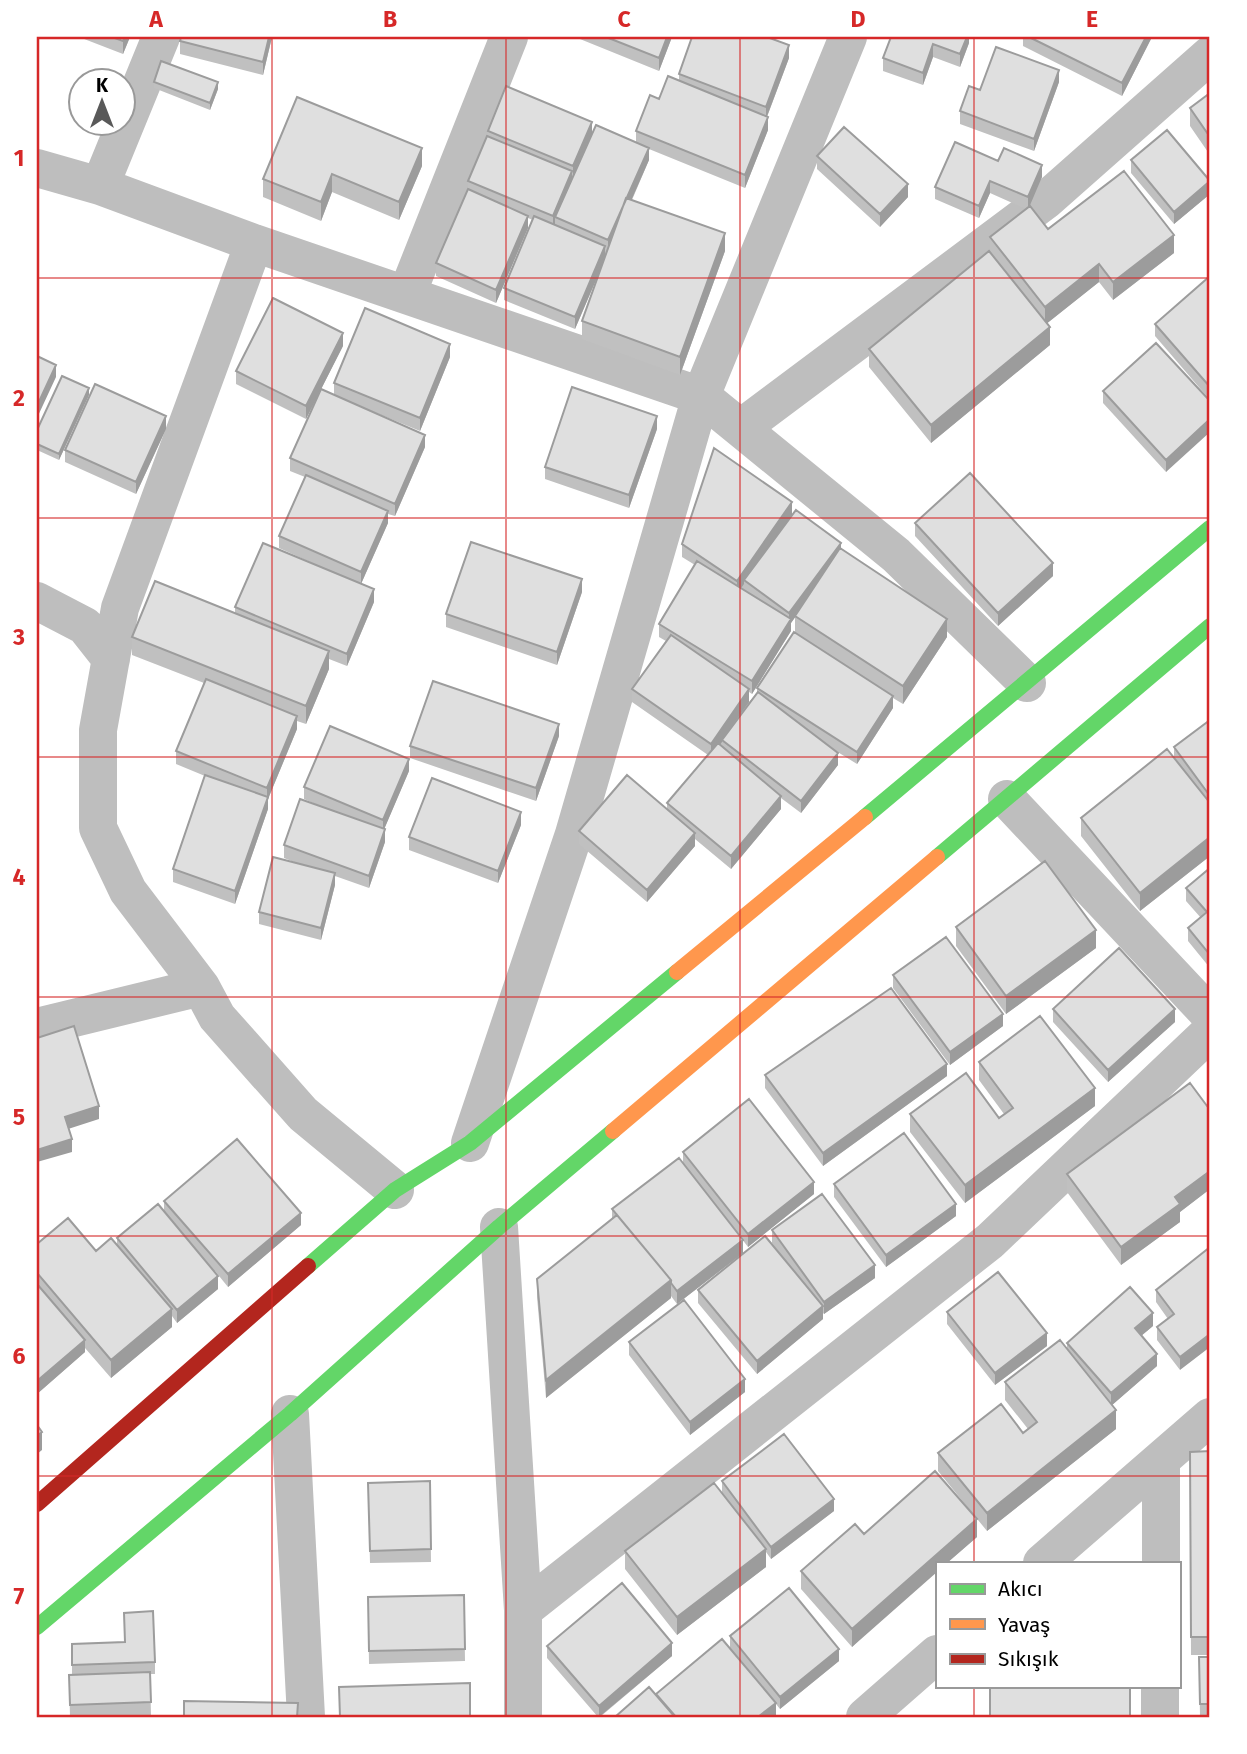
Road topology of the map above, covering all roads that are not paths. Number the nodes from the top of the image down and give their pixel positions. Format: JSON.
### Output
{"nodes":[{"id":1,"x":161,"y":37,"type":"edge"},
{"id":2,"x":509,"y":37,"type":"edge"},
{"id":3,"x":848,"y":37,"type":"edge"},
{"id":4,"x":1210,"y":55,"type":"edge"},
{"id":5,"x":37,"y":168,"type":"edge"},
{"id":6,"x":100,"y":186,"type":"junction"},
{"id":7,"x":254,"y":243,"type":"junction"},
{"id":8,"x":407,"y":294,"type":"junction"},
{"id":9,"x":701,"y":396,"type":"junction"},
{"id":10,"x":741,"y":428,"type":"junction"},
{"id":11,"x":1210,"y":528,"type":"edge"},
{"id":12,"x":37,"y":601,"type":"edge"},
{"id":13,"x":1210,"y":626,"type":"edge"},
{"id":14,"x":111,"y":660,"type":"junction"},
{"id":15,"x":1027,"y":683,"type":"junction"},
{"id":16,"x":1007,"y":799,"type":"junction"},
{"id":17,"x":201,"y":987,"type":"junction"},
{"id":18,"x":1210,"y":1015,"type":"edge"},
{"id":19,"x":37,"y":1027,"type":"edge"},
{"id":20,"x":1210,"y":1032,"type":"edge"},
{"id":21,"x":470,"y":1143,"type":"junction"},
{"id":22,"x":395,"y":1190,"type":"junction"},
{"id":23,"x":499,"y":1227,"type":"junction"},
{"id":24,"x":290,"y":1414,"type":"junction"},
{"id":25,"x":1210,"y":1417,"type":"edge"},
{"id":26,"x":1161,"y":1460,"type":"junction"},
{"id":27,"x":37,"y":1504,"type":"edge"},
{"id":28,"x":1043,"y":1562,"type":"edge"},
{"id":29,"x":1161,"y":1562,"type":"edge"},
{"id":30,"x":523,"y":1610,"type":"junction"},
{"id":31,"x":37,"y":1627,"type":"edge"},
{"id":32,"x":936,"y":1655,"type":"edge"},
{"id":33,"x":1160,"y":1688,"type":"edge"},
{"id":34,"x":306,"y":1717,"type":"edge"},
{"id":35,"x":523,"y":1717,"type":"edge"},
{"id":36,"x":865,"y":1717,"type":"edge"},
{"id":37,"x":1160,"y":1717,"type":"edge"}],
"edges":[{"from":1,"to":6,"type":"street"},
{"from":2,"to":8,"type":"street"},
{"from":3,"to":9,"type":"street"},
{"from":4,"to":10,"type":"street"},
{"from":5,"to":6,"type":"street"},
{"from":6,"to":7,"type":"street"},
{"from":7,"to":8,"type":"street"},
{"from":7,"to":14,"type":"street"},
{"from":8,"to":9,"type":"street"},
{"from":9,"to":10,"type":"street"},
{"from":9,"to":21,"type":"street"},
{"from":10,"to":15,"type":"street"},
{"from":11,"to":15,"type":"main road"},
{"from":12,"to":14,"type":"street"},
{"from":13,"to":16,"type":"main road"},
{"from":14,"to":17,"type":"street"},
{"from":15,"to":21,"type":"main road"},
{"from":16,"to":18,"type":"street"},
{"from":16,"to":23,"type":"main road"},
{"from":17,"to":19,"type":"street"},
{"from":17,"to":22,"type":"street"},
{"from":20,"to":30,"type":"street"},
{"from":21,"to":22,"type":"main road"},
{"from":22,"to":27,"type":"main road"},
{"from":23,"to":24,"type":"main road"},
{"from":23,"to":30,"type":"street"},
{"from":24,"to":31,"type":"main road"},
{"from":24,"to":34,"type":"street"},
{"from":25,"to":26,"type":"street"},
{"from":26,"to":28,"type":"street"},
{"from":26,"to":29,"type":"street"},
{"from":30,"to":35,"type":"street"},
{"from":32,"to":36,"type":"street"},
{"from":33,"to":37,"type":"street"}]}
